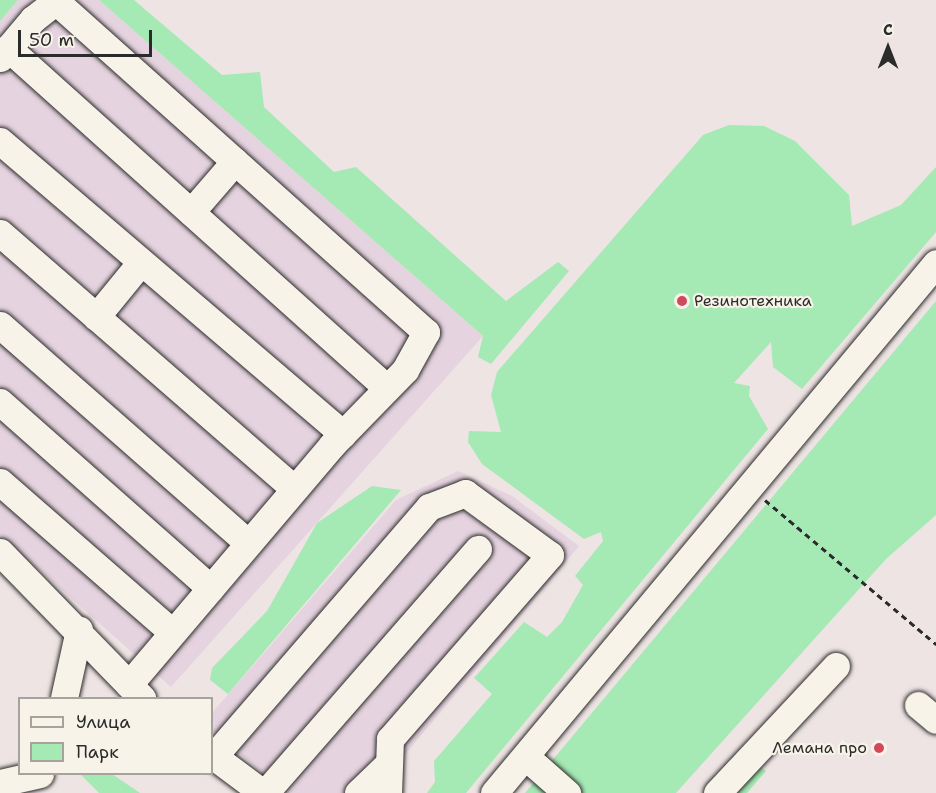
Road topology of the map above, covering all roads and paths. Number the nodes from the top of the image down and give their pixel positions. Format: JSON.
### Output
{"nodes":[{"id":1,"x":4,"y":53,"type":"edge"},
{"id":2,"x":0,"y":141,"type":"edge"},
{"id":3,"x":235,"y":161,"type":"junction"},
{"id":4,"x":191,"y":212,"type":"junction"},
{"id":5,"x":0,"y":234,"type":"edge"},
{"id":6,"x":141,"y":262,"type":"junction"},
{"id":7,"x":936,"y":263,"type":"edge"},
{"id":8,"x":96,"y":317,"type":"junction"},
{"id":9,"x":0,"y":325,"type":"edge"},
{"id":10,"x":387,"y":388,"type":"junction"},
{"id":11,"x":5,"y":416,"type":"edge"},
{"id":12,"x":343,"y":434,"type":"junction"},
{"id":13,"x":0,"y":482,"type":"edge"},
{"id":14,"x":750,"y":487,"type":"junction"},
{"id":15,"x":294,"y":489,"type":"junction"},
{"id":16,"x":248,"y":543,"type":"junction"},
{"id":17,"x":478,"y":549,"type":"dead end"},
{"id":18,"x":0,"y":552,"type":"edge"},
{"id":19,"x":210,"y":588,"type":"junction"},
{"id":20,"x":79,"y":630,"type":"junction"},
{"id":21,"x":172,"y":632,"type":"junction"},
{"id":22,"x":936,"y":644,"type":"edge"},
{"id":23,"x":836,"y":666,"type":"dead end"},
{"id":24,"x":135,"y":691,"type":"edge"},
{"id":25,"x":64,"y":697,"type":"edge"},
{"id":26,"x":213,"y":755,"type":"edge"},
{"id":27,"x":526,"y":757,"type":"junction"},
{"id":28,"x":386,"y":766,"type":"junction"},
{"id":29,"x":36,"y":775,"type":"edge"},
{"id":30,"x":48,"y":775,"type":"edge"},
{"id":31,"x":0,"y":783,"type":"edge"},
{"id":32,"x":49,"y":793,"type":"edge"},
{"id":33,"x":264,"y":793,"type":"edge"},
{"id":34,"x":358,"y":793,"type":"edge"},
{"id":35,"x":388,"y":793,"type":"edge"},
{"id":36,"x":494,"y":793,"type":"edge"},
{"id":37,"x":567,"y":793,"type":"edge"},
{"id":38,"x":717,"y":793,"type":"edge"}],
"edges":[{"from":1,"to":3,"type":"street"},
{"from":1,"to":4,"type":"street"},
{"from":2,"to":6,"type":"street"},
{"from":3,"to":4,"type":"street"},
{"from":3,"to":10,"type":"street"},
{"from":4,"to":10,"type":"street"},
{"from":5,"to":8,"type":"street"},
{"from":6,"to":8,"type":"street"},
{"from":6,"to":12,"type":"street"},
{"from":7,"to":14,"type":"street"},
{"from":8,"to":15,"type":"street"},
{"from":9,"to":16,"type":"street"},
{"from":10,"to":12,"type":"street"},
{"from":11,"to":19,"type":"street"},
{"from":12,"to":15,"type":"street"},
{"from":13,"to":21,"type":"street"},
{"from":14,"to":22,"type":"path"},
{"from":14,"to":27,"type":"street"},
{"from":15,"to":16,"type":"street"},
{"from":16,"to":19,"type":"street"},
{"from":17,"to":33,"type":"street"},
{"from":18,"to":20,"type":"street"},
{"from":19,"to":21,"type":"street"},
{"from":20,"to":24,"type":"street"},
{"from":20,"to":25,"type":"street"},
{"from":21,"to":24,"type":"street"},
{"from":23,"to":38,"type":"street"},
{"from":26,"to":28,"type":"street"},
{"from":26,"to":33,"type":"street"},
{"from":27,"to":36,"type":"street"},
{"from":27,"to":37,"type":"street"},
{"from":28,"to":34,"type":"street"},
{"from":28,"to":35,"type":"street"},
{"from":29,"to":31,"type":"street"},
{"from":30,"to":32,"type":"street"}]}
